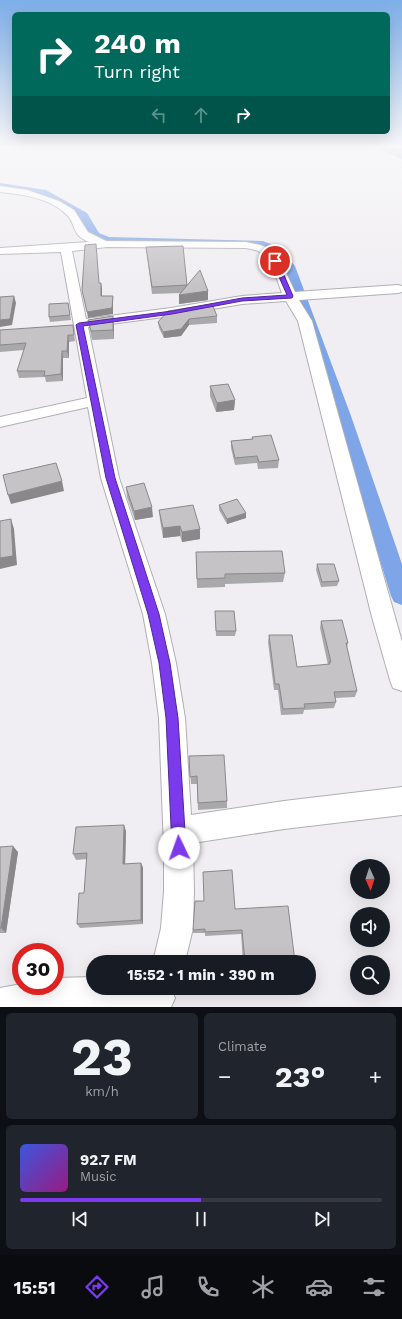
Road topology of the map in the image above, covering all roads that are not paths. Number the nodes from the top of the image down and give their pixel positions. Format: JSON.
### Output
{"nodes":[{"id":1,"x":19,"y":193,"type":"edge"},
{"id":2,"x":107,"y":244,"type":"junction"},
{"id":3,"x":66,"y":248,"type":"junction"},
{"id":4,"x":0,"y":251,"type":"edge"},
{"id":5,"x":398,"y":289,"type":"dead end"},
{"id":6,"x":290,"y":296,"type":"junction"},
{"id":7,"x":72,"y":325,"type":"junction"},
{"id":8,"x":95,"y":401,"type":"junction"},
{"id":9,"x":0,"y":422,"type":"edge"},
{"id":10,"x":402,"y":680,"type":"edge"},
{"id":11,"x":402,"y":801,"type":"edge"},
{"id":12,"x":178,"y":831,"type":"junction"},
{"id":13,"x":171,"y":955,"type":"edge"},
{"id":14,"x":158,"y":998,"type":"edge"},
{"id":15,"x":0,"y":1005,"type":"edge"}],
"edges":[{"from":1,"to":2,"type":"street"},
{"from":2,"to":3,"type":"street"},
{"from":2,"to":6,"type":"street"},
{"from":3,"to":4,"type":"street"},
{"from":3,"to":7,"type":"street"},
{"from":5,"to":6,"type":"street"},
{"from":6,"to":7,"type":"street"},
{"from":6,"to":10,"type":"street"},
{"from":7,"to":8,"type":"street"},
{"from":8,"to":9,"type":"street"},
{"from":8,"to":12,"type":"street"},
{"from":11,"to":12,"type":"street"},
{"from":12,"to":13,"type":"street"},
{"from":14,"to":15,"type":"street"}]}
